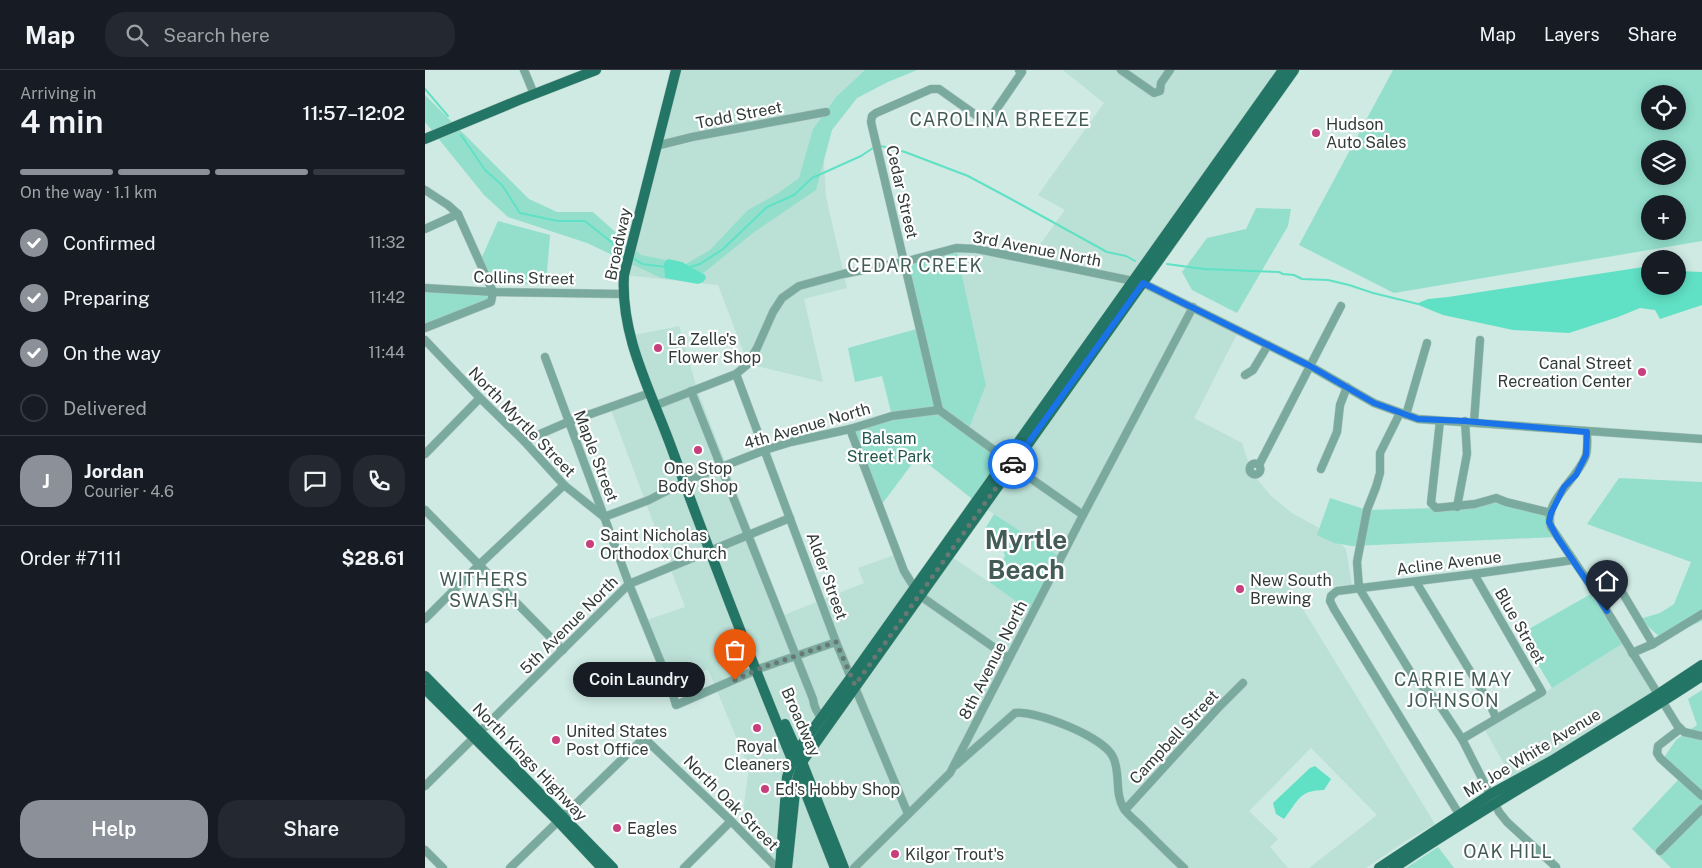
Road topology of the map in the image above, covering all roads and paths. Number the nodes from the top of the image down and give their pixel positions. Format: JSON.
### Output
{"nodes":[{"id":1,"x":525,"y":70,"type":"edge"},
{"id":2,"x":596,"y":70,"type":"edge"},
{"id":3,"x":676,"y":70,"type":"edge"},
{"id":4,"x":1019,"y":70,"type":"edge"},
{"id":5,"x":1121,"y":70,"type":"edge"},
{"id":6,"x":1169,"y":70,"type":"edge"},
{"id":7,"x":1283,"y":70,"type":"edge"},
{"id":8,"x":1294,"y":70,"type":"edge"},
{"id":9,"x":533,"y":94,"type":"junction"},
{"id":10,"x":827,"y":112,"type":"dead end"},
{"id":11,"x":425,"y":139,"type":"edge"},
{"id":12,"x":656,"y":146,"type":"junction"},
{"id":13,"x":425,"y":190,"type":"edge"},
{"id":14,"x":458,"y":214,"type":"junction"},
{"id":15,"x":425,"y":229,"type":"edge"},
{"id":16,"x":904,"y":262,"type":"junction"},
{"id":17,"x":1138,"y":282,"type":"junction"},
{"id":18,"x":425,"y":288,"type":"edge"},
{"id":19,"x":493,"y":292,"type":"junction"},
{"id":20,"x":623,"y":294,"type":"junction"},
{"id":21,"x":1341,"y":306,"type":"dead end"},
{"id":22,"x":1193,"y":307,"type":"junction"},
{"id":23,"x":425,"y":328,"type":"edge"},
{"id":24,"x":425,"y":340,"type":"edge"},
{"id":25,"x":1480,"y":340,"type":"dead end"},
{"id":26,"x":1427,"y":343,"type":"dead end"},
{"id":27,"x":1269,"y":344,"type":"junction"},
{"id":28,"x":545,"y":357,"type":"dead end"},
{"id":29,"x":1310,"y":366,"type":"junction"},
{"id":30,"x":736,"y":374,"type":"junction"},
{"id":31,"x":1245,"y":375,"type":"dead end"},
{"id":32,"x":1347,"y":387,"type":"junction"},
{"id":33,"x":691,"y":391,"type":"junction"},
{"id":34,"x":650,"y":393,"type":"junction"},
{"id":35,"x":480,"y":398,"type":"junction"},
{"id":36,"x":654,"y":406,"type":"junction"},
{"id":37,"x":939,"y":410,"type":"junction"},
{"id":38,"x":1403,"y":414,"type":"junction"},
{"id":39,"x":1440,"y":420,"type":"junction"},
{"id":40,"x":1469,"y":421,"type":"junction"},
{"id":41,"x":568,"y":422,"type":"junction"},
{"id":42,"x":850,"y":429,"type":"junction"},
{"id":43,"x":1587,"y":432,"type":"junction"},
{"id":44,"x":1702,"y":439,"type":"edge"},
{"id":45,"x":524,"y":441,"type":"junction"},
{"id":46,"x":765,"y":450,"type":"junction"},
{"id":47,"x":425,"y":454,"type":"edge"},
{"id":48,"x":1010,"y":461,"type":"junction"},
{"id":49,"x":1259,"y":465,"type":"dead end"},
{"id":50,"x":721,"y":467,"type":"junction"},
{"id":51,"x":1321,"y":469,"type":"dead end"},
{"id":52,"x":686,"y":481,"type":"junction"},
{"id":53,"x":564,"y":486,"type":"junction"},
{"id":54,"x":1457,"y":507,"type":"junction"},
{"id":55,"x":425,"y":510,"type":"edge"},
{"id":56,"x":1551,"y":513,"type":"junction"},
{"id":57,"x":1083,"y":515,"type":"junction"},
{"id":58,"x":604,"y":518,"type":"junction"},
{"id":59,"x":790,"y":518,"type":"junction"},
{"id":60,"x":748,"y":536,"type":"junction"},
{"id":61,"x":712,"y":550,"type":"junction"},
{"id":62,"x":1573,"y":560,"type":"junction"},
{"id":63,"x":479,"y":565,"type":"junction"},
{"id":64,"x":1474,"y":574,"type":"junction"},
{"id":65,"x":1416,"y":582,"type":"junction"},
{"id":66,"x":629,"y":584,"type":"junction"},
{"id":67,"x":1359,"y":588,"type":"junction"},
{"id":68,"x":917,"y":592,"type":"junction"},
{"id":69,"x":1598,"y":597,"type":"junction"},
{"id":70,"x":1702,"y":614,"type":"edge"},
{"id":71,"x":425,"y":619,"type":"edge"},
{"id":72,"x":836,"y":642,"type":"junction"},
{"id":73,"x":1653,"y":644,"type":"junction"},
{"id":74,"x":563,"y":650,"type":"junction"},
{"id":75,"x":1632,"y":653,"type":"junction"},
{"id":76,"x":796,"y":656,"type":"junction"},
{"id":77,"x":1009,"y":658,"type":"junction"},
{"id":78,"x":1702,"y":665,"type":"edge"},
{"id":79,"x":758,"y":669,"type":"junction"},
{"id":80,"x":425,"y":676,"type":"edge"},
{"id":81,"x":1702,"y":676,"type":"edge"},
{"id":82,"x":853,"y":681,"type":"junction"},
{"id":83,"x":1243,"y":682,"type":"dead end"},
{"id":84,"x":425,"y":689,"type":"edge"},
{"id":85,"x":1660,"y":699,"type":"junction"},
{"id":86,"x":822,"y":718,"type":"junction"},
{"id":87,"x":1496,"y":718,"type":"junction"},
{"id":88,"x":1680,"y":729,"type":"junction"},
{"id":89,"x":476,"y":734,"type":"junction"},
{"id":90,"x":1702,"y":736,"type":"edge"},
{"id":91,"x":1462,"y":739,"type":"junction"},
{"id":92,"x":797,"y":751,"type":"junction"},
{"id":93,"x":797,"y":761,"type":"junction"},
{"id":94,"x":953,"y":768,"type":"junction"},
{"id":95,"x":798,"y":775,"type":"junction"},
{"id":96,"x":425,"y":786,"type":"edge"},
{"id":97,"x":1702,"y":796,"type":"edge"},
{"id":98,"x":1493,"y":799,"type":"junction"},
{"id":99,"x":1702,"y":809,"type":"edge"},
{"id":100,"x":1125,"y":810,"type":"junction"},
{"id":101,"x":908,"y":814,"type":"junction"},
{"id":102,"x":1459,"y":814,"type":"junction"},
{"id":103,"x":561,"y":819,"type":"junction"},
{"id":104,"x":731,"y":821,"type":"junction"},
{"id":105,"x":425,"y":850,"type":"edge"},
{"id":106,"x":1660,"y":850,"type":"dead end"},
{"id":107,"x":1556,"y":867,"type":"edge"},
{"id":108,"x":443,"y":868,"type":"edge"},
{"id":109,"x":510,"y":868,"type":"edge"},
{"id":110,"x":602,"y":868,"type":"edge"},
{"id":111,"x":613,"y":868,"type":"edge"},
{"id":112,"x":684,"y":868,"type":"edge"},
{"id":113,"x":778,"y":868,"type":"edge"},
{"id":114,"x":787,"y":868,"type":"edge"},
{"id":115,"x":835,"y":868,"type":"edge"},
{"id":116,"x":844,"y":868,"type":"edge"},
{"id":117,"x":854,"y":868,"type":"edge"},
{"id":118,"x":1184,"y":868,"type":"edge"},
{"id":119,"x":1379,"y":868,"type":"edge"},
{"id":120,"x":1394,"y":868,"type":"edge"}],
"edges":[{"from":1,"to":9,"type":"street"},
{"from":2,"to":9,"type":"main road"},
{"from":3,"to":12,"type":"main road","name":"Broadway"},
{"from":4,"to":16,"type":"street","name":"Cedar Street"},
{"from":5,"to":6,"type":"street"},
{"from":7,"to":17,"type":"main road"},
{"from":8,"to":17,"type":"main road"},
{"from":9,"to":11,"type":"main road"},
{"from":10,"to":12,"type":"street","name":"Todd Street"},
{"from":12,"to":20,"type":"main road","name":"Broadway"},
{"from":13,"to":14,"type":"street"},
{"from":14,"to":15,"type":"street"},
{"from":14,"to":19,"type":"street"},
{"from":16,"to":17,"type":"street","name":"3rd Avenue North"},
{"from":16,"to":30,"type":"street","name":"3rd Avenue North"},
{"from":16,"to":37,"type":"street","name":"Cedar Street"},
{"from":17,"to":22,"type":"street","name":"3rd Avenue North"},
{"from":17,"to":48,"type":"main road"},
{"from":18,"to":19,"type":"street","name":"Collins Street"},
{"from":19,"to":20,"type":"street","name":"Collins Street"},
{"from":19,"to":23,"type":"street"},
{"from":20,"to":34,"type":"main road","name":"Broadway"},
{"from":21,"to":29,"type":"street"},
{"from":22,"to":27,"type":"street","name":"3rd Avenue North"},
{"from":22,"to":57,"type":"street","name":"8th Avenue North"},
{"from":24,"to":35,"type":"street","name":"North Myrtle Street"},
{"from":25,"to":40,"type":"street"},
{"from":26,"to":38,"type":"street"},
{"from":27,"to":29,"type":"street","name":"3rd Avenue North"},
{"from":27,"to":31,"type":"street"},
{"from":28,"to":41,"type":"street","name":"Maple Street"},
{"from":29,"to":32,"type":"street","name":"3rd Avenue North"},
{"from":29,"to":49,"type":"street"},
{"from":30,"to":33,"type":"street","name":"3rd Avenue North"},
{"from":30,"to":46,"type":"street","name":"Alder Street"},
{"from":32,"to":38,"type":"street","name":"3rd Avenue North"},
{"from":32,"to":51,"type":"street"},
{"from":33,"to":36,"type":"street","name":"3rd Avenue North"},
{"from":33,"to":50,"type":"street"},
{"from":34,"to":36,"type":"main road","name":"Broadway"},
{"from":34,"to":41,"type":"street"},
{"from":35,"to":45,"type":"street","name":"North Myrtle Street"},
{"from":35,"to":47,"type":"street"},
{"from":36,"to":52,"type":"main road","name":"Broadway"},
{"from":37,"to":42,"type":"street","name":"4th Avenue North"},
{"from":37,"to":48,"type":"street"},
{"from":38,"to":39,"type":"street","name":"3rd Avenue North"},
{"from":38,"to":67,"type":"street"},
{"from":39,"to":40,"type":"street","name":"3rd Avenue North"},
{"from":39,"to":54,"type":"street"},
{"from":40,"to":43,"type":"street","name":"3rd Avenue North"},
{"from":40,"to":54,"type":"street"},
{"from":41,"to":45,"type":"street"},
{"from":41,"to":58,"type":"street","name":"Maple Street"},
{"from":42,"to":46,"type":"street","name":"4th Avenue North"},
{"from":42,"to":68,"type":"street"},
{"from":43,"to":44,"type":"street","name":"3rd Avenue North"},
{"from":43,"to":56,"type":"street"},
{"from":45,"to":53,"type":"street","name":"North Myrtle Street"},
{"from":46,"to":50,"type":"street","name":"4th Avenue North"},
{"from":46,"to":59,"type":"street","name":"Alder Street"},
{"from":48,"to":57,"type":"street"},
{"from":48,"to":68,"type":"main road"},
{"from":50,"to":52,"type":"street","name":"4th Avenue North"},
{"from":50,"to":60,"type":"street"},
{"from":52,"to":58,"type":"street","name":"4th Avenue North"},
{"from":52,"to":61,"type":"main road","name":"Broadway"},
{"from":53,"to":58,"type":"street","name":"North Myrtle Street"},
{"from":53,"to":63,"type":"street"},
{"from":54,"to":56,"type":"street"},
{"from":55,"to":63,"type":"street"},
{"from":56,"to":62,"type":"street"},
{"from":57,"to":77,"type":"street","name":"8th Avenue North"},
{"from":58,"to":66,"type":"street","name":"Maple Street"},
{"from":59,"to":60,"type":"street","name":"5th Avenue North"},
{"from":59,"to":72,"type":"street","name":"Alder Street"},
{"from":60,"to":61,"type":"street","name":"5th Avenue North"},
{"from":60,"to":76,"type":"street"},
{"from":61,"to":66,"type":"street","name":"5th Avenue North"},
{"from":61,"to":79,"type":"main road","name":"Broadway"},
{"from":62,"to":64,"type":"street","name":"Acline Avenue"},
{"from":62,"to":69,"type":"street"},
{"from":63,"to":71,"type":"street"},
{"from":63,"to":74,"type":"street"},
{"from":64,"to":65,"type":"street","name":"Acline Avenue"},
{"from":64,"to":87,"type":"street","name":"Blue Street"},
{"from":65,"to":67,"type":"street","name":"Acline Avenue"},
{"from":65,"to":87,"type":"street"},
{"from":66,"to":74,"type":"street","name":"5th Avenue North"},
{"from":66,"to":79,"type":"street","name":"Maple Street"},
{"from":67,"to":91,"type":"street"},
{"from":67,"to":102,"type":"street","name":"Acline Avenue"},
{"from":68,"to":77,"type":"street"},
{"from":68,"to":82,"type":"main road"},
{"from":69,"to":73,"type":"street"},
{"from":69,"to":75,"type":"street"},
{"from":70,"to":73,"type":"street"},
{"from":72,"to":76,"type":"street"},
{"from":72,"to":82,"type":"street","name":"Alder Street"},
{"from":73,"to":75,"type":"street"},
{"from":74,"to":89,"type":"street","name":"5th Avenue North"},
{"from":75,"to":85,"type":"street"},
{"from":76,"to":79,"type":"street"},
{"from":76,"to":86,"type":"street"},
{"from":77,"to":94,"type":"street","name":"8th Avenue North"},
{"from":78,"to":85,"type":"main road","name":"Mr. Joe White Avenue"},
{"from":79,"to":92,"type":"main road","name":"Broadway"},
{"from":79,"to":93,"type":"main road","name":"Broadway"},
{"from":80,"to":89,"type":"main road","name":"North Kings Highway"},
{"from":81,"to":85,"type":"main road","name":"Mr. Joe White Avenue"},
{"from":82,"to":86,"type":"main road"},
{"from":82,"to":93,"type":"main road"},
{"from":82,"to":101,"type":"street","name":"Alder Street"},
{"from":83,"to":100,"type":"street","name":"Campbell Street"},
{"from":84,"to":89,"type":"main road","name":"North Kings Highway"},
{"from":85,"to":88,"type":"street"},
{"from":85,"to":98,"type":"main road","name":"Mr. Joe White Avenue"},
{"from":86,"to":92,"type":"main road"},
{"from":87,"to":91,"type":"street"},
{"from":88,"to":90,"type":"street"},
{"from":88,"to":97,"type":"street"},
{"from":89,"to":96,"type":"street","name":"5th Avenue North"},
{"from":89,"to":103,"type":"main road","name":"North Kings Highway"},
{"from":91,"to":98,"type":"street"},
{"from":92,"to":93,"type":"main road"},
{"from":93,"to":95,"type":"main road"},
{"from":93,"to":113,"type":"main road"},
{"from":93,"to":116,"type":"main road","name":"Broadway"},
{"from":94,"to":100,"type":"street"},
{"from":94,"to":101,"type":"street","name":"8th Avenue North"},
{"from":95,"to":114,"type":"main road"},
{"from":95,"to":115,"type":"main road","name":"Broadway"},
{"from":98,"to":102,"type":"main road","name":"Mr. Joe White Avenue"},
{"from":98,"to":107,"type":"street"},
{"from":98,"to":120,"type":"main road","name":"Mr. Joe White Avenue"},
{"from":99,"to":106,"type":"street"},
{"from":100,"to":118,"type":"street"},
{"from":101,"to":117,"type":"street","name":"8th Avenue North"},
{"from":102,"to":119,"type":"main road","name":"Mr. Joe White Avenue"},
{"from":103,"to":104,"type":"street","name":"North Oak Street"},
{"from":103,"to":109,"type":"street"},
{"from":103,"to":110,"type":"main road","name":"North Kings Highway"},
{"from":103,"to":111,"type":"main road","name":"North Kings Highway"},
{"from":104,"to":112,"type":"street"},
{"from":104,"to":113,"type":"street","name":"North Oak Street"},
{"from":105,"to":108,"type":"street"}]}
